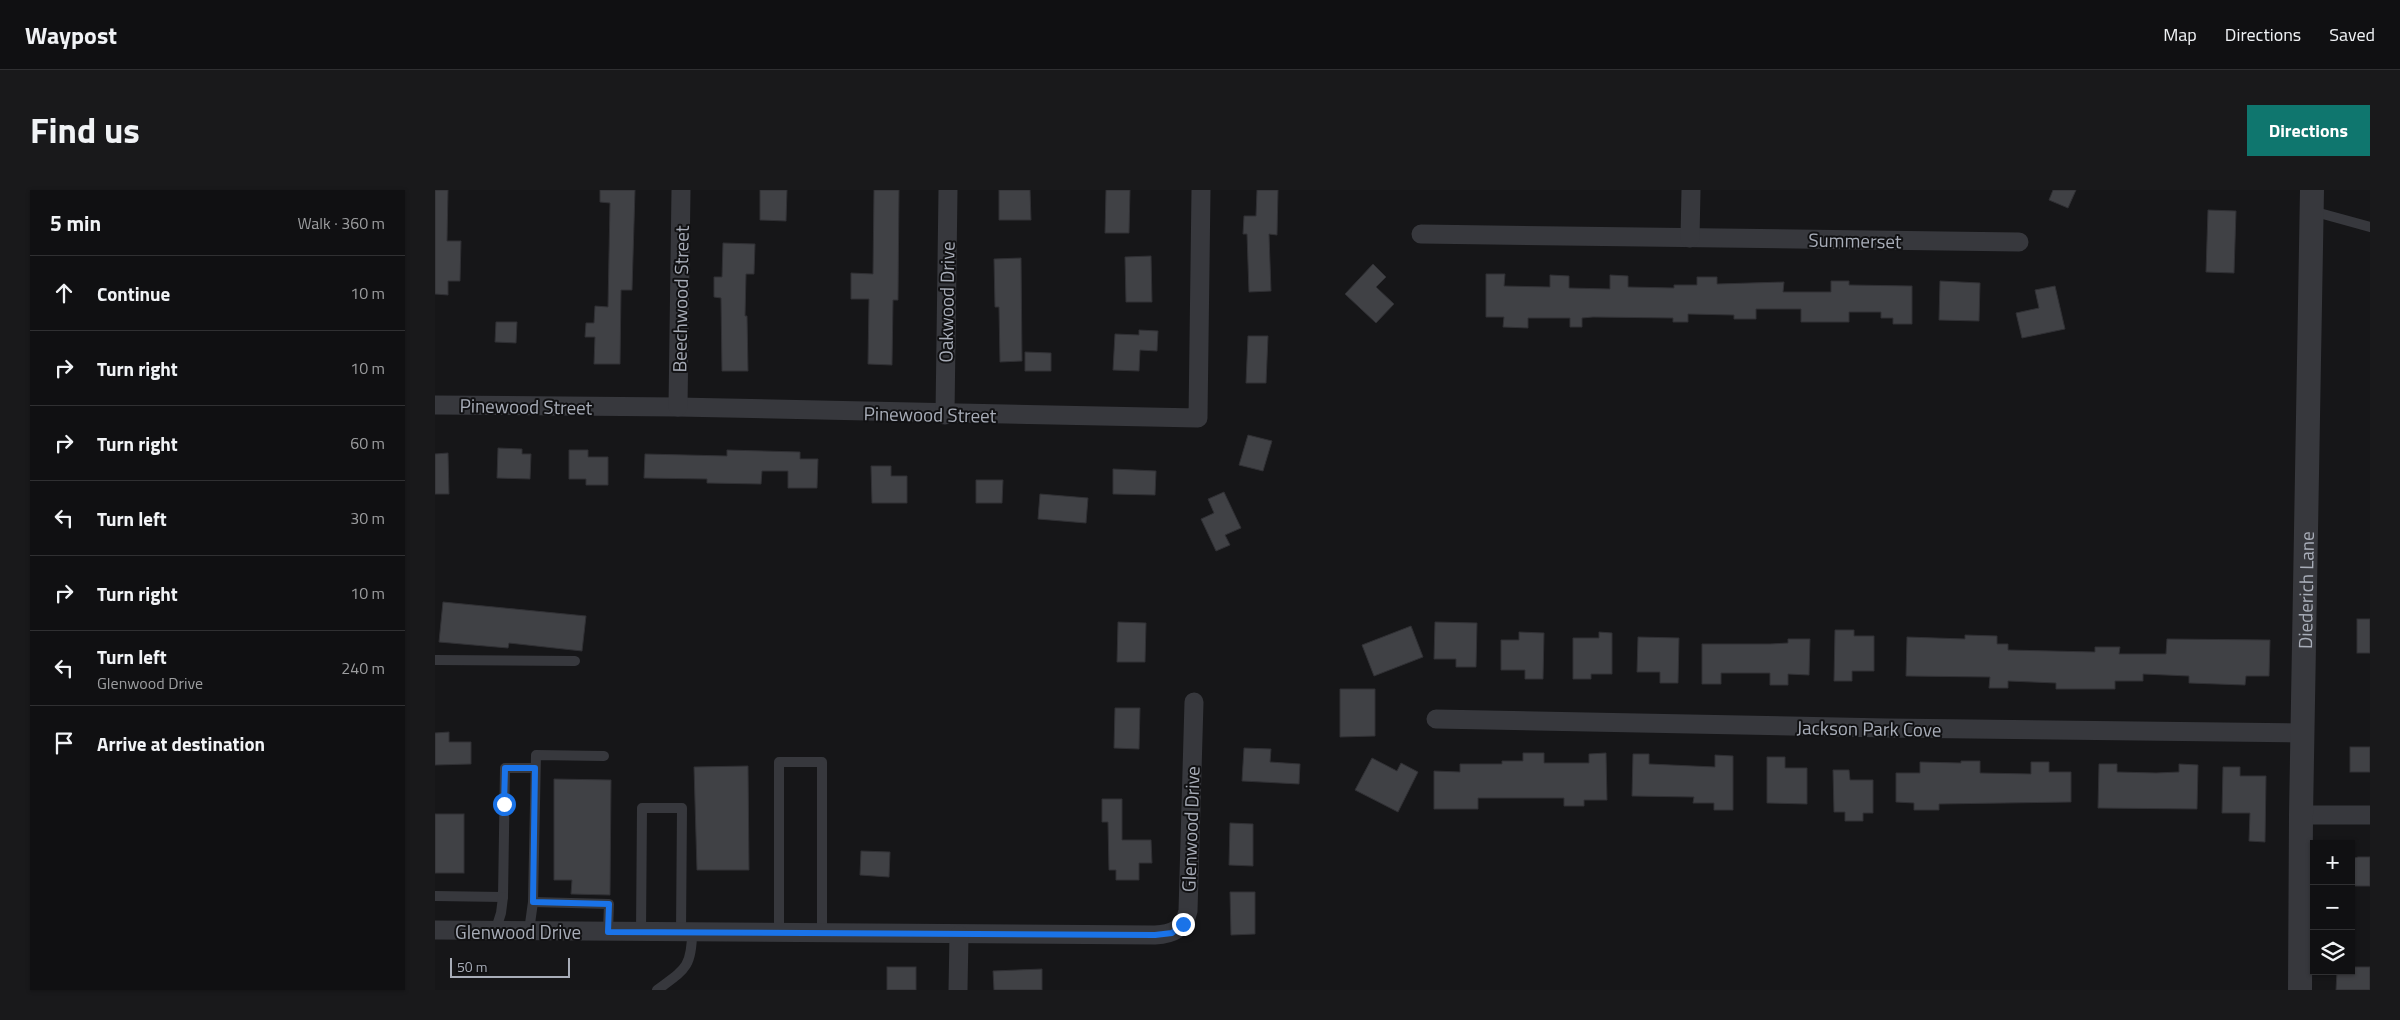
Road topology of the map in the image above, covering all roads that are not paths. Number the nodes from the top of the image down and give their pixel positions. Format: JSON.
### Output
{"nodes":[{"id":1,"x":681,"y":190,"type":"edge"},
{"id":2,"x":948,"y":190,"type":"edge"},
{"id":3,"x":1201,"y":190,"type":"edge"},
{"id":4,"x":1691,"y":190,"type":"edge"},
{"id":5,"x":2312,"y":200,"type":"edge"},
{"id":6,"x":2370,"y":227,"type":"edge"},
{"id":7,"x":1421,"y":234,"type":"dead end"},
{"id":8,"x":1690,"y":238,"type":"junction"},
{"id":9,"x":2019,"y":242,"type":"dead end"},
{"id":10,"x":435,"y":405,"type":"edge"},
{"id":11,"x":678,"y":407,"type":"junction"},
{"id":12,"x":945,"y":415,"type":"junction"},
{"id":13,"x":435,"y":660,"type":"edge"},
{"id":14,"x":575,"y":661,"type":"dead end"},
{"id":15,"x":1194,"y":702,"type":"dead end"},
{"id":16,"x":1436,"y":719,"type":"dead end"},
{"id":17,"x":2302,"y":733,"type":"junction"},
{"id":18,"x":603,"y":756,"type":"dead end"},
{"id":19,"x":535,"y":768,"type":"junction"},
{"id":20,"x":2301,"y":815,"type":"junction"},
{"id":21,"x":2370,"y":816,"type":"edge"},
{"id":22,"x":435,"y":896,"type":"edge"},
{"id":23,"x":503,"y":897,"type":"junction"},
{"id":24,"x":533,"y":902,"type":"junction"},
{"id":25,"x":435,"y":930,"type":"edge"},
{"id":26,"x":495,"y":932,"type":"junction"},
{"id":27,"x":529,"y":932,"type":"junction"},
{"id":28,"x":608,"y":932,"type":"junction"},
{"id":29,"x":641,"y":932,"type":"junction"},
{"id":30,"x":687,"y":932,"type":"junction"},
{"id":31,"x":779,"y":933,"type":"junction"},
{"id":32,"x":822,"y":933,"type":"junction"},
{"id":33,"x":959,"y":935,"type":"junction"},
{"id":34,"x":657,"y":990,"type":"edge"},
{"id":35,"x":958,"y":990,"type":"edge"},
{"id":36,"x":2300,"y":990,"type":"edge"}],
"edges":[{"from":1,"to":11,"type":"street","name":"Beechwood Street"},
{"from":2,"to":12,"type":"street","name":"Oakwood Drive"},
{"from":3,"to":12,"type":"street","name":"Pinewood Street"},
{"from":4,"to":8,"type":"street"},
{"from":5,"to":6,"type":"lane"},
{"from":5,"to":17,"type":"street","name":"Diederich Lane"},
{"from":7,"to":8,"type":"street","name":"Summerset"},
{"from":8,"to":9,"type":"street","name":"Summerset"},
{"from":10,"to":11,"type":"street","name":"Pinewood Street"},
{"from":11,"to":12,"type":"street","name":"Pinewood Street"},
{"from":13,"to":14,"type":"lane"},
{"from":15,"to":33,"type":"street","name":"Glenwood Drive"},
{"from":16,"to":17,"type":"street","name":"Jackson Park Cove"},
{"from":17,"to":20,"type":"street","name":"Diederich Lane"},
{"from":18,"to":19,"type":"lane"},
{"from":19,"to":23,"type":"lane"},
{"from":19,"to":24,"type":"lane"},
{"from":20,"to":21,"type":"street"},
{"from":20,"to":36,"type":"street","name":"Diederich Lane"},
{"from":22,"to":23,"type":"lane"},
{"from":23,"to":26,"type":"lane"},
{"from":24,"to":27,"type":"lane"},
{"from":24,"to":28,"type":"lane"},
{"from":25,"to":26,"type":"street","name":"Glenwood Drive"},
{"from":26,"to":27,"type":"street","name":"Glenwood Drive"},
{"from":27,"to":28,"type":"street","name":"Glenwood Drive"},
{"from":28,"to":29,"type":"street","name":"Glenwood Drive"},
{"from":29,"to":30,"type":"street","name":"Glenwood Drive"},
{"from":29,"to":30,"type":"lane"},
{"from":30,"to":31,"type":"street","name":"Glenwood Drive"},
{"from":30,"to":34,"type":"lane"},
{"from":31,"to":32,"type":"street","name":"Glenwood Drive"},
{"from":31,"to":32,"type":"lane"},
{"from":32,"to":33,"type":"street","name":"Glenwood Drive"},
{"from":33,"to":35,"type":"street"}]}
